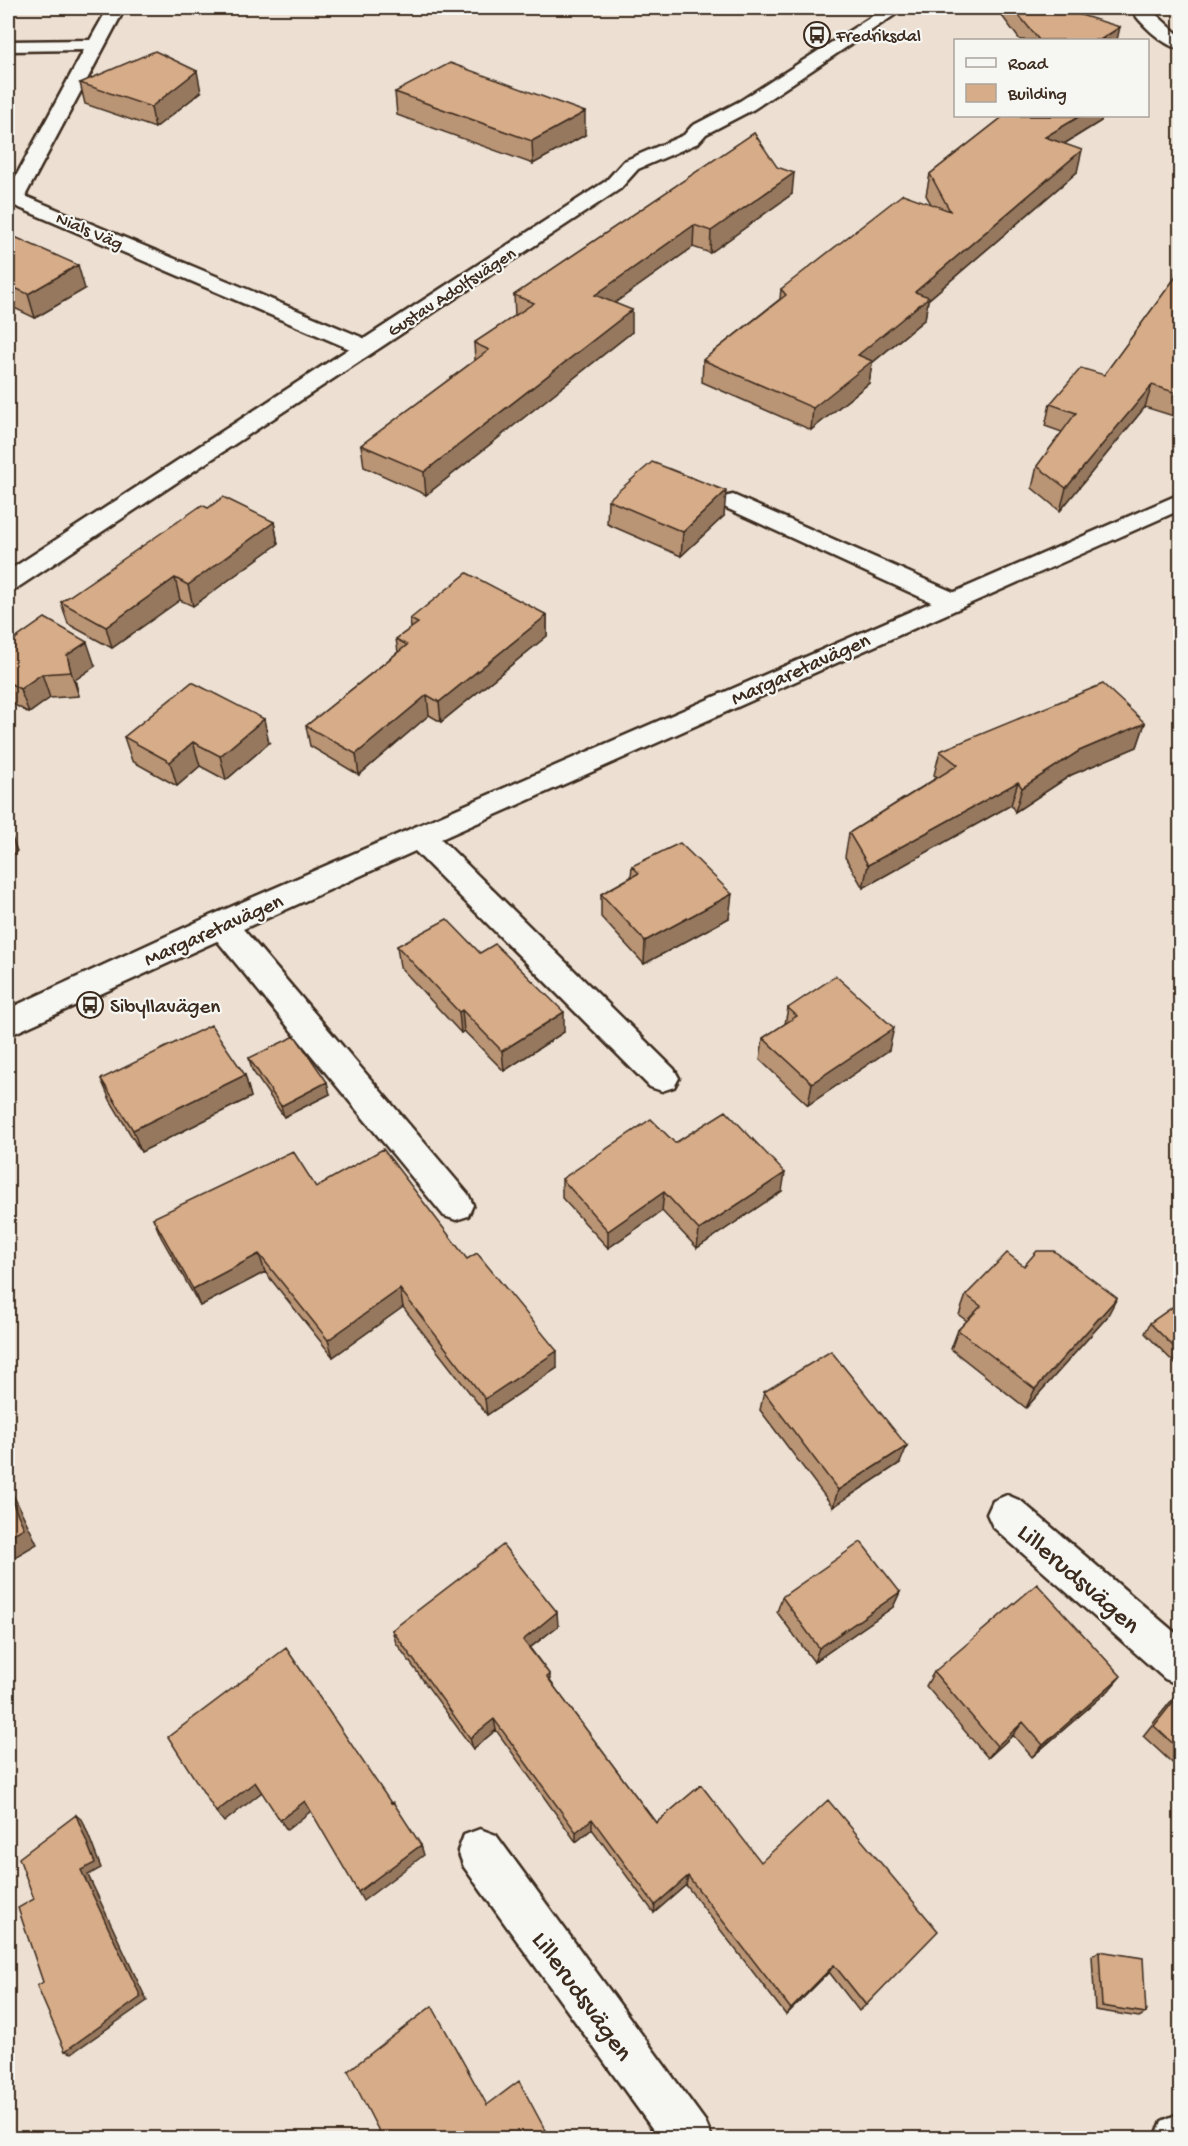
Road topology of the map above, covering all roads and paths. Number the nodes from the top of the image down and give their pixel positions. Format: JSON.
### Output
{"nodes":[{"id":1,"x":116,"y":8,"type":"edge"},
{"id":2,"x":896,"y":8,"type":"edge"},
{"id":3,"x":1139,"y":8,"type":"edge"},
{"id":4,"x":1180,"y":44,"type":"edge"},
{"id":5,"x":94,"y":45,"type":"junction"},
{"id":6,"x":8,"y":46,"type":"edge"},
{"id":7,"x":11,"y":198,"type":"edge"},
{"id":8,"x":365,"y":346,"type":"junction"},
{"id":9,"x":1180,"y":501,"type":"edge"},
{"id":10,"x":733,"y":502,"type":"dead end"},
{"id":11,"x":8,"y":582,"type":"edge"},
{"id":12,"x":951,"y":601,"type":"junction"},
{"id":13,"x":421,"y":838,"type":"junction"},
{"id":14,"x":221,"y":924,"type":"junction"},
{"id":15,"x":8,"y":1023,"type":"edge"},
{"id":16,"x":662,"y":1078,"type":"dead end"},
{"id":17,"x":456,"y":1205,"type":"dead end"},
{"id":18,"x":1007,"y":1514,"type":"dead end"},
{"id":19,"x":1180,"y":1664,"type":"edge"},
{"id":20,"x":480,"y":1851,"type":"dead end"},
{"id":21,"x":688,"y":2139,"type":"edge"}],
"edges":[{"from":1,"to":5,"type":"street","name":"Nials Väg"},
{"from":2,"to":8,"type":"street","name":"Gustav Adolfsvägen"},
{"from":3,"to":4,"type":"street"},
{"from":5,"to":6,"type":"street"},
{"from":5,"to":7,"type":"street","name":"Nials Väg"},
{"from":7,"to":8,"type":"street","name":"Nials Väg"},
{"from":8,"to":11,"type":"street","name":"Gustav Adolfsvägen"},
{"from":9,"to":12,"type":"street","name":"Margaretavägen"},
{"from":10,"to":12,"type":"street"},
{"from":12,"to":13,"type":"street","name":"Margaretavägen"},
{"from":13,"to":14,"type":"street","name":"Margaretavägen"},
{"from":13,"to":16,"type":"street"},
{"from":14,"to":15,"type":"street","name":"Margaretavägen"},
{"from":14,"to":17,"type":"street"},
{"from":18,"to":19,"type":"street","name":"Lillerudsvägen"},
{"from":20,"to":21,"type":"street","name":"Lillerudsvägen"}]}
